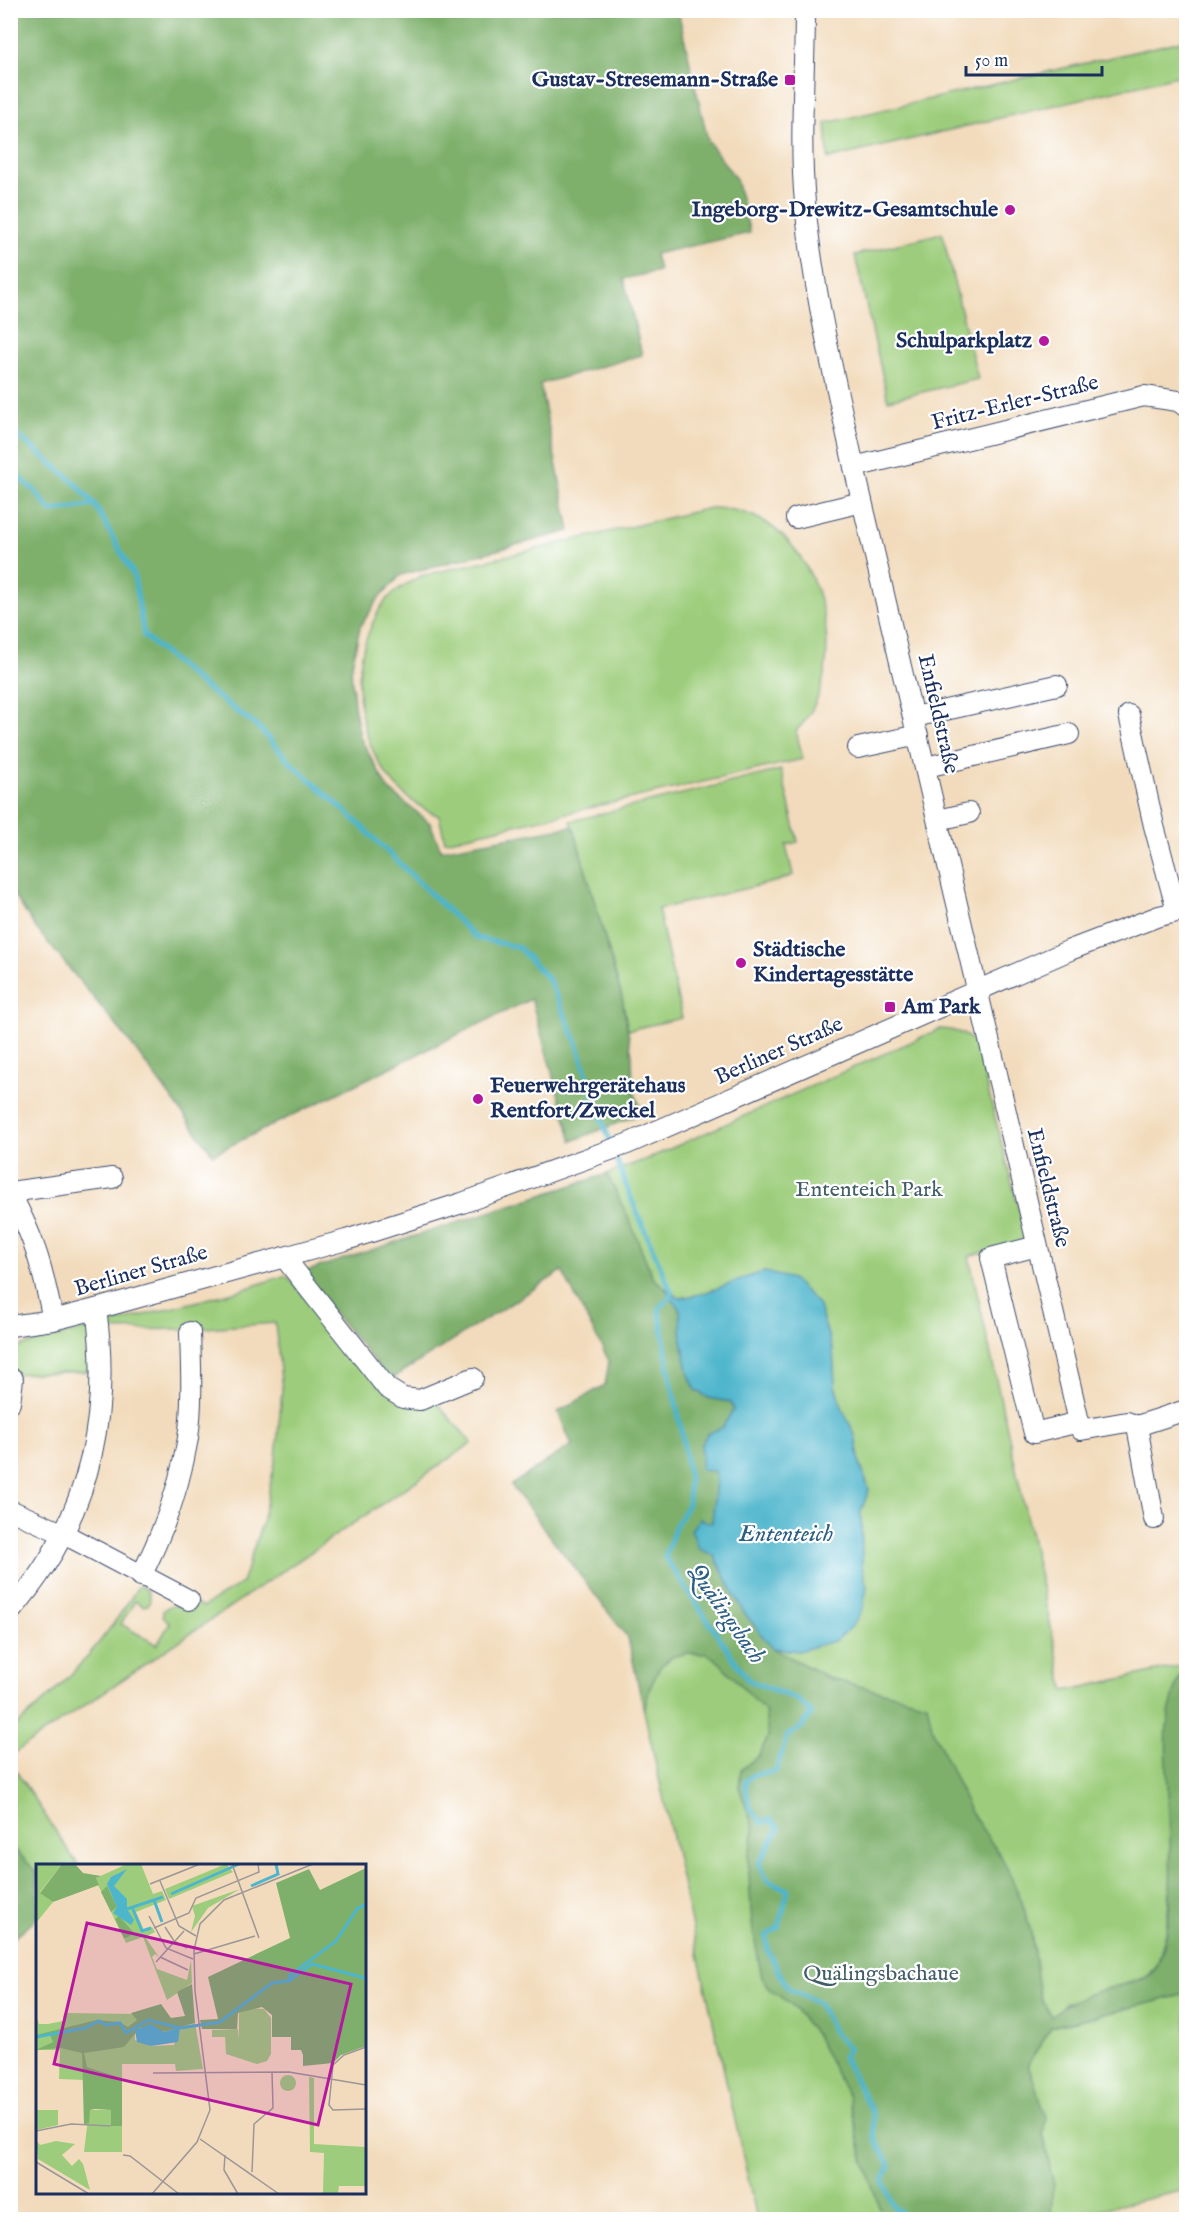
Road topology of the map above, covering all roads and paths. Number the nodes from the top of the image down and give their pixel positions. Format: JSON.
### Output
{"nodes":[{"id":1,"x":805,"y":10,"type":"edge"},
{"id":2,"x":1186,"y":407,"type":"edge"},
{"id":3,"x":854,"y":467,"type":"junction"},
{"id":4,"x":862,"y":502,"type":"junction"},
{"id":5,"x":796,"y":518,"type":"dead end"},
{"id":6,"x":1057,"y":685,"type":"dead end"},
{"id":7,"x":1128,"y":715,"type":"dead end"},
{"id":8,"x":916,"y":726,"type":"junction"},
{"id":9,"x":1069,"y":735,"type":"dead end"},
{"id":10,"x":858,"y":748,"type":"dead end"},
{"id":11,"x":926,"y":767,"type":"junction"},
{"id":12,"x":969,"y":813,"type":"dead end"},
{"id":13,"x":938,"y":820,"type":"junction"},
{"id":14,"x":1182,"y":910,"type":"edge"},
{"id":15,"x":978,"y":989,"type":"junction"},
{"id":16,"x":112,"y":1178,"type":"dead end"},
{"id":17,"x":10,"y":1192,"type":"edge"},
{"id":18,"x":1037,"y":1246,"type":"junction"},
{"id":19,"x":284,"y":1257,"type":"junction"},
{"id":20,"x":96,"y":1309,"type":"junction"},
{"id":21,"x":53,"y":1320,"type":"junction"},
{"id":22,"x":10,"y":1326,"type":"edge"},
{"id":23,"x":190,"y":1332,"type":"dead end"},
{"id":24,"x":473,"y":1378,"type":"dead end"},
{"id":25,"x":13,"y":1379,"type":"dead end"},
{"id":26,"x":10,"y":1403,"type":"edge"},
{"id":27,"x":1186,"y":1410,"type":"edge"},
{"id":28,"x":1079,"y":1422,"type":"junction"},
{"id":29,"x":1137,"y":1426,"type":"junction"},
{"id":30,"x":10,"y":1510,"type":"edge"},
{"id":31,"x":1154,"y":1519,"type":"dead end"},
{"id":32,"x":64,"y":1534,"type":"junction"},
{"id":33,"x":141,"y":1576,"type":"junction"},
{"id":34,"x":189,"y":1600,"type":"dead end"},
{"id":35,"x":10,"y":1612,"type":"edge"}],
"edges":[{"from":1,"to":3,"type":"street","name":"Enfieldstraße"},
{"from":2,"to":3,"type":"street","name":"Fritz-Erler-Straße"},
{"from":3,"to":4,"type":"street","name":"Enfieldstraße"},
{"from":4,"to":5,"type":"street"},
{"from":4,"to":8,"type":"street","name":"Enfieldstraße"},
{"from":6,"to":8,"type":"street"},
{"from":7,"to":14,"type":"street"},
{"from":8,"to":10,"type":"street"},
{"from":8,"to":11,"type":"street","name":"Enfieldstraße"},
{"from":9,"to":11,"type":"street"},
{"from":11,"to":13,"type":"street","name":"Enfieldstraße"},
{"from":12,"to":13,"type":"street"},
{"from":13,"to":15,"type":"street","name":"Enfieldstraße"},
{"from":14,"to":15,"type":"street","name":"Berliner Straße"},
{"from":15,"to":18,"type":"street","name":"Enfieldstraße"},
{"from":15,"to":19,"type":"street","name":"Berliner Straße"},
{"from":16,"to":17,"type":"street"},
{"from":17,"to":21,"type":"street"},
{"from":18,"to":28,"type":"street","name":"Enfieldstraße"},
{"from":18,"to":28,"type":"street"},
{"from":19,"to":20,"type":"street","name":"Berliner Straße"},
{"from":19,"to":24,"type":"street"},
{"from":20,"to":21,"type":"street","name":"Berliner Straße"},
{"from":20,"to":32,"type":"street"},
{"from":21,"to":22,"type":"street","name":"Berliner Straße"},
{"from":23,"to":33,"type":"street"},
{"from":25,"to":26,"type":"street"},
{"from":27,"to":29,"type":"street"},
{"from":28,"to":29,"type":"street"},
{"from":29,"to":31,"type":"street"},
{"from":30,"to":32,"type":"street"},
{"from":32,"to":33,"type":"street"},
{"from":32,"to":35,"type":"street"},
{"from":33,"to":34,"type":"street"}]}
